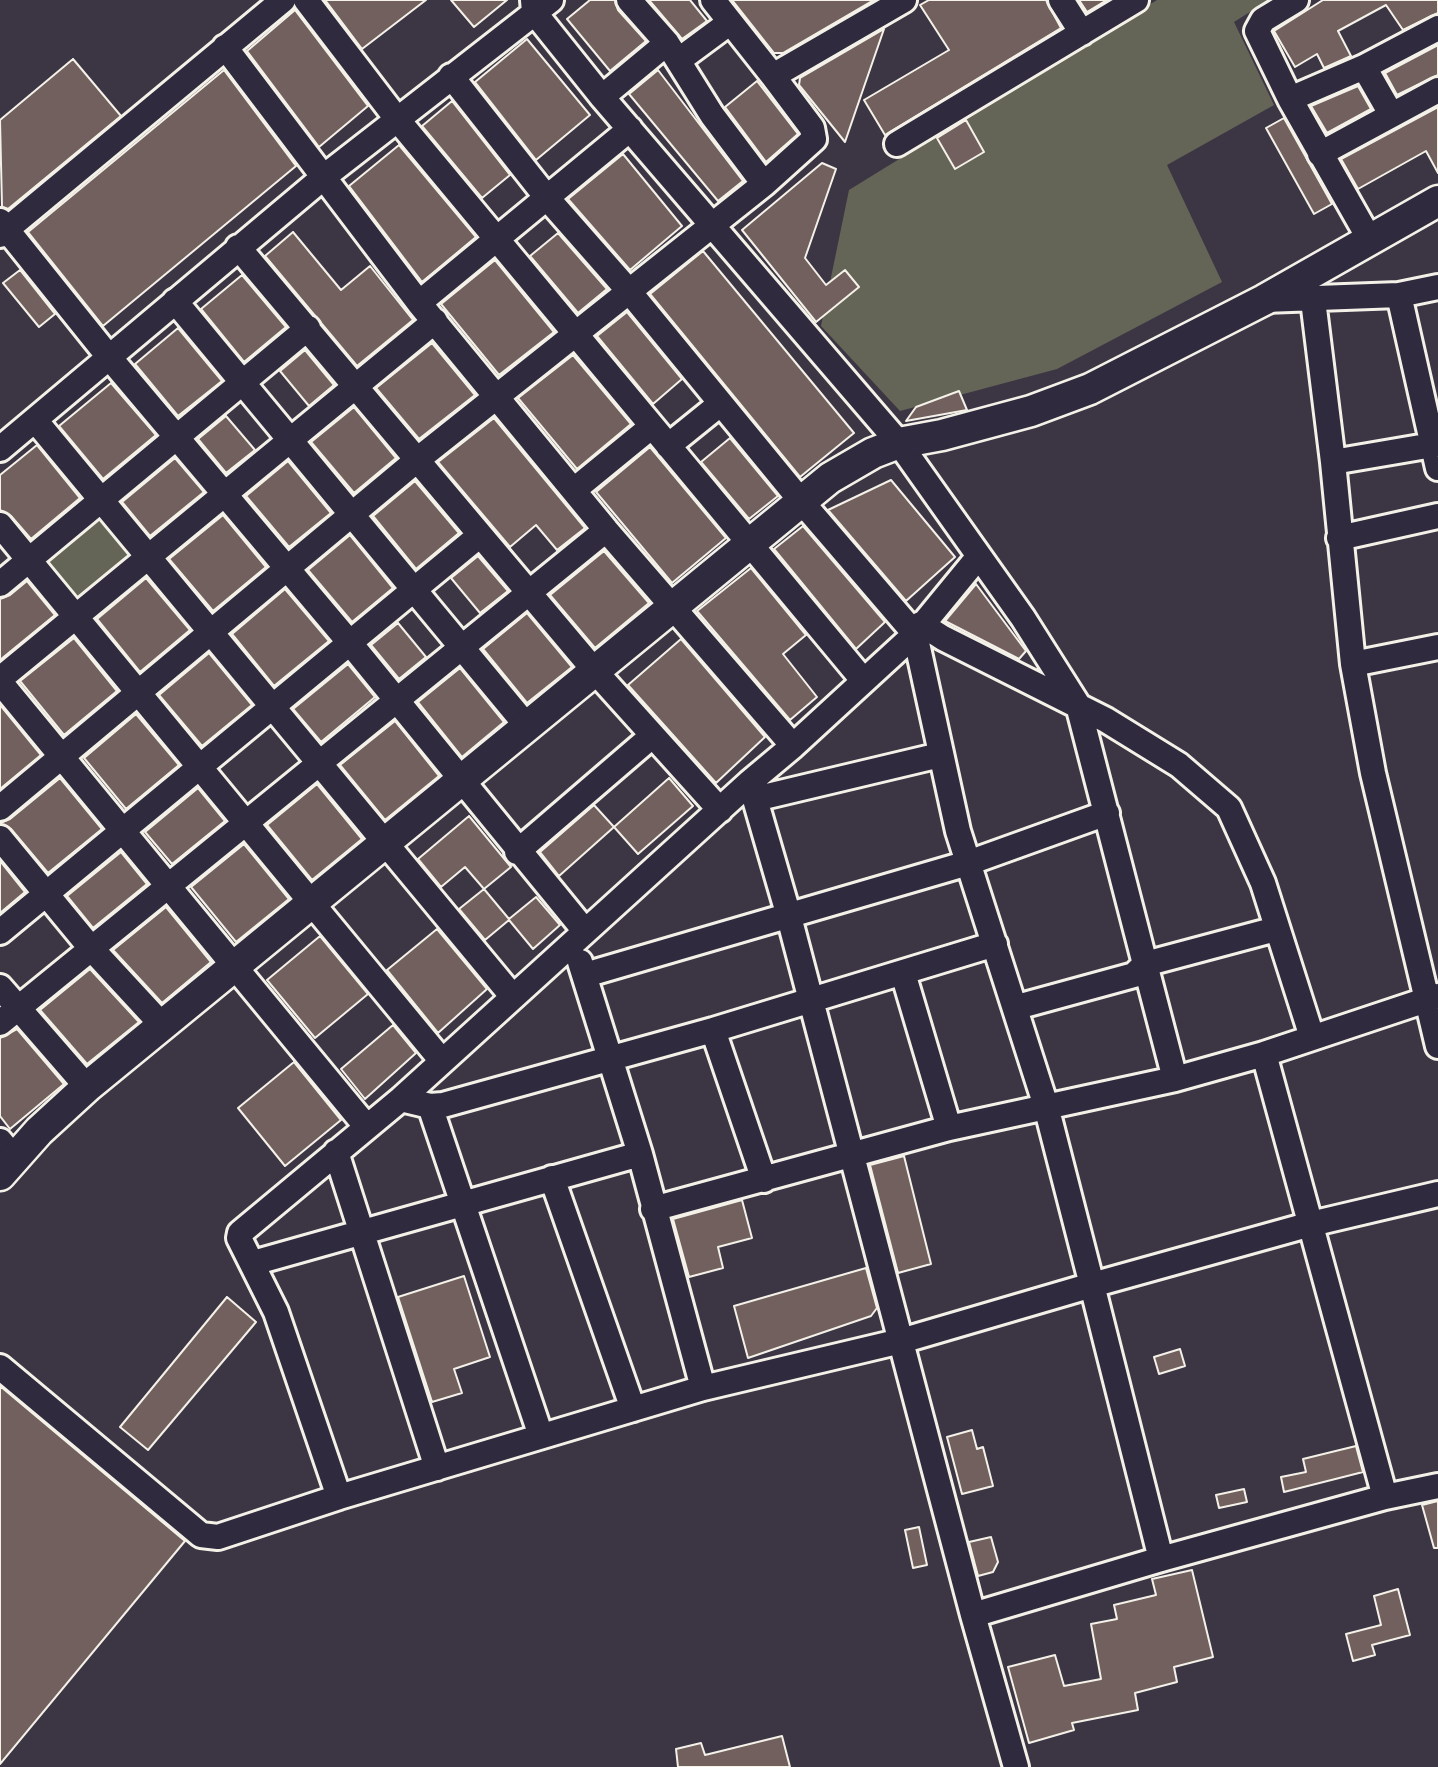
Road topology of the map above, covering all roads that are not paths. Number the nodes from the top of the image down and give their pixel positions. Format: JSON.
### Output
{"nodes":[{"id":1,"x":283,"y":0,"type":"edge"},
{"id":2,"x":306,"y":0,"type":"edge"},
{"id":3,"x":629,"y":0,"type":"edge"},
{"id":4,"x":713,"y":0,"type":"edge"},
{"id":5,"x":904,"y":0,"type":"edge"},
{"id":6,"x":1061,"y":0,"type":"edge"},
{"id":7,"x":1136,"y":0,"type":"edge"},
{"id":8,"x":1296,"y":0,"type":"edge"},
{"id":9,"x":540,"y":4,"type":"edge"},
{"id":10,"x":729,"y":23,"type":"junction"},
{"id":11,"x":1438,"y":27,"type":"edge"},
{"id":12,"x":1082,"y":33,"type":"junction"},
{"id":13,"x":225,"y":47,"type":"junction"},
{"id":14,"x":673,"y":52,"type":"junction"},
{"id":15,"x":1364,"y":67,"type":"junction"},
{"id":16,"x":451,"y":76,"type":"junction"},
{"id":17,"x":773,"y":76,"type":"junction"},
{"id":18,"x":1438,"y":90,"type":"edge"},
{"id":19,"x":602,"y":97,"type":"junction"},
{"id":20,"x":1290,"y":99,"type":"junction"},
{"id":21,"x":1391,"y":114,"type":"junction"},
{"id":22,"x":397,"y":120,"type":"junction"},
{"id":23,"x":630,"y":129,"type":"junction"},
{"id":24,"x":897,"y":144,"type":"dead end"},
{"id":25,"x":1320,"y":154,"type":"junction"},
{"id":26,"x":325,"y":176,"type":"junction"},
{"id":27,"x":764,"y":184,"type":"junction"},
{"id":28,"x":548,"y":199,"type":"junction"},
{"id":29,"x":1438,"y":201,"type":"edge"},
{"id":30,"x":714,"y":225,"type":"junction"},
{"id":31,"x":2,"y":229,"type":"edge"},
{"id":32,"x":496,"y":240,"type":"junction"},
{"id":33,"x":1370,"y":240,"type":"junction"},
{"id":34,"x":238,"y":247,"type":"junction"},
{"id":35,"x":1438,"y":288,"type":"edge"},
{"id":36,"x":628,"y":290,"type":"junction"},
{"id":37,"x":1399,"y":295,"type":"junction"},
{"id":38,"x":1264,"y":300,"type":"junction"},
{"id":39,"x":1313,"y":300,"type":"junction"},
{"id":40,"x":175,"y":302,"type":"junction"},
{"id":41,"x":427,"y":312,"type":"junction"},
{"id":42,"x":308,"y":328,"type":"junction"},
{"id":43,"x":574,"y":335,"type":"junction"},
{"id":44,"x":109,"y":357,"type":"junction"},
{"id":45,"x":242,"y":381,"type":"junction"},
{"id":46,"x":356,"y":387,"type":"junction"},
{"id":47,"x":496,"y":395,"type":"junction"},
{"id":48,"x":720,"y":404,"type":"junction"},
{"id":49,"x":34,"y":420,"type":"junction"},
{"id":50,"x":651,"y":427,"type":"junction"},
{"id":51,"x":176,"y":436,"type":"junction"},
{"id":52,"x":290,"y":439,"type":"junction"},
{"id":53,"x":899,"y":443,"type":"junction"},
{"id":54,"x":668,"y":446,"type":"junction"},
{"id":55,"x":0,"y":449,"type":"edge"},
{"id":56,"x":1436,"y":453,"type":"edge"},
{"id":57,"x":417,"y":460,"type":"junction"},
{"id":58,"x":1333,"y":462,"type":"junction"},
{"id":59,"x":574,"y":490,"type":"junction"},
{"id":60,"x":225,"y":495,"type":"junction"},
{"id":61,"x":102,"y":499,"type":"junction"},
{"id":62,"x":800,"y":502,"type":"junction"},
{"id":63,"x":352,"y":515,"type":"junction"},
{"id":64,"x":1438,"y":516,"type":"edge"},
{"id":65,"x":0,"y":525,"type":"edge"},
{"id":66,"x":606,"y":530,"type":"junction"},
{"id":67,"x":480,"y":535,"type":"junction"},
{"id":68,"x":1339,"y":538,"type":"junction"},
{"id":69,"x":748,"y":544,"type":"junction"},
{"id":70,"x":979,"y":556,"type":"junction"},
{"id":71,"x":148,"y":558,"type":"junction"},
{"id":72,"x":29,"y":560,"type":"junction"},
{"id":73,"x":286,"y":569,"type":"junction"},
{"id":74,"x":0,"y":584,"type":"edge"},
{"id":75,"x":415,"y":589,"type":"junction"},
{"id":76,"x":529,"y":593,"type":"junction"},
{"id":77,"x":671,"y":607,"type":"junction"},
{"id":78,"x":76,"y":618,"type":"junction"},
{"id":79,"x":918,"y":629,"type":"junction"},
{"id":80,"x":210,"y":634,"type":"junction"},
{"id":81,"x":349,"y":643,"type":"junction"},
{"id":82,"x":1438,"y":647,"type":"edge"},
{"id":83,"x":461,"y":648,"type":"junction"},
{"id":84,"x":1353,"y":664,"type":"junction"},
{"id":85,"x":594,"y":670,"type":"junction"},
{"id":86,"x":863,"y":680,"type":"junction"},
{"id":87,"x":0,"y":681,"type":"edge"},
{"id":88,"x":136,"y":694,"type":"junction"},
{"id":89,"x":396,"y":700,"type":"junction"},
{"id":90,"x":1078,"y":705,"type":"junction"},
{"id":91,"x":272,"y":707,"type":"junction"},
{"id":92,"x":526,"y":724,"type":"junction"},
{"id":93,"x":652,"y":736,"type":"junction"},
{"id":94,"x":793,"y":746,"type":"junction"},
{"id":95,"x":62,"y":755,"type":"junction"},
{"id":96,"x":940,"y":755,"type":"junction"},
{"id":97,"x":318,"y":762,"type":"junction"},
{"id":98,"x":200,"y":767,"type":"junction"},
{"id":99,"x":460,"y":780,"type":"junction"},
{"id":100,"x":752,"y":791,"type":"junction"},
{"id":101,"x":0,"y":808,"type":"edge"},
{"id":102,"x":720,"y":810,"type":"junction"},
{"id":103,"x":1107,"y":813,"type":"junction"},
{"id":104,"x":244,"y":822,"type":"junction"},
{"id":105,"x":123,"y":829,"type":"junction"},
{"id":106,"x":0,"y":838,"type":"edge"},
{"id":107,"x":382,"y":844,"type":"junction"},
{"id":108,"x":517,"y":852,"type":"junction"},
{"id":109,"x":968,"y":863,"type":"junction"},
{"id":110,"x":168,"y":886,"type":"junction"},
{"id":111,"x":46,"y":893,"type":"junction"},
{"id":112,"x":310,"y":902,"type":"junction"},
{"id":113,"x":788,"y":913,"type":"junction"},
{"id":114,"x":1276,"y":929,"type":"junction"},
{"id":115,"x":0,"y":932,"type":"edge"},
{"id":116,"x":579,"y":938,"type":"junction"},
{"id":117,"x":995,"y":944,"type":"junction"},
{"id":118,"x":90,"y":947,"type":"junction"},
{"id":119,"x":234,"y":964,"type":"junction"},
{"id":120,"x":1145,"y":964,"type":"junction"},
{"id":121,"x":903,"y":973,"type":"junction"},
{"id":122,"x":584,"y":975,"type":"junction"},
{"id":123,"x":0,"y":986,"type":"edge"},
{"id":124,"x":513,"y":998,"type":"junction"},
{"id":125,"x":1432,"y":998,"type":"edge"},
{"id":126,"x":809,"y":1002,"type":"junction"},
{"id":127,"x":1017,"y":1007,"type":"junction"},
{"id":128,"x":9,"y":1016,"type":"edge"},
{"id":129,"x":163,"y":1026,"type":"junction"},
{"id":130,"x":713,"y":1030,"type":"junction"},
{"id":131,"x":1312,"y":1037,"type":"junction"},
{"id":132,"x":1438,"y":1046,"type":"edge"},
{"id":133,"x":1264,"y":1054,"type":"junction"},
{"id":134,"x":612,"y":1060,"type":"junction"},
{"id":135,"x":442,"y":1061,"type":"junction"},
{"id":136,"x":1175,"y":1079,"type":"junction"},
{"id":137,"x":86,"y":1087,"type":"junction"},
{"id":138,"x":401,"y":1099,"type":"junction"},
{"id":139,"x":430,"y":1106,"type":"junction"},
{"id":140,"x":1046,"y":1106,"type":"junction"},
{"id":141,"x":366,"y":1126,"type":"junction"},
{"id":142,"x":949,"y":1128,"type":"junction"},
{"id":143,"x":336,"y":1152,"type":"junction"},
{"id":144,"x":851,"y":1153,"type":"junction"},
{"id":145,"x":640,"y":1154,"type":"junction"},
{"id":146,"x":5,"y":1158,"type":"edge"},
{"id":147,"x":552,"y":1178,"type":"junction"},
{"id":148,"x":764,"y":1180,"type":"junction"},
{"id":149,"x":1438,"y":1194,"type":"edge"},
{"id":150,"x":464,"y":1202,"type":"junction"},
{"id":151,"x":653,"y":1209,"type":"junction"},
{"id":152,"x":1311,"y":1224,"type":"junction"},
{"id":153,"x":360,"y":1232,"type":"junction"},
{"id":154,"x":253,"y":1264,"type":"junction"},
{"id":155,"x":1092,"y":1285,"type":"junction"},
{"id":156,"x":901,"y":1341,"type":"junction"},
{"id":157,"x":0,"y":1367,"type":"edge"},
{"id":158,"x":703,"y":1388,"type":"junction"},
{"id":159,"x":633,"y":1409,"type":"junction"},
{"id":160,"x":541,"y":1436,"type":"junction"},
{"id":161,"x":437,"y":1468,"type":"junction"},
{"id":162,"x":1438,"y":1486,"type":"edge"},
{"id":163,"x":339,"y":1497,"type":"junction"},
{"id":164,"x":1385,"y":1497,"type":"junction"},
{"id":165,"x":1161,"y":1559,"type":"junction"},
{"id":166,"x":973,"y":1615,"type":"junction"},
{"id":167,"x":1016,"y":1767,"type":"edge"}],
"edges":[{"from":1,"to":13,"type":"street"},
{"from":2,"to":22,"type":"street"},
{"from":3,"to":14,"type":"street"},
{"from":4,"to":10,"type":"street"},
{"from":5,"to":17,"type":"street"},
{"from":6,"to":12,"type":"street"},
{"from":7,"to":12,"type":"street"},
{"from":8,"to":20,"type":"street"},
{"from":9,"to":16,"type":"street"},
{"from":9,"to":19,"type":"street"},
{"from":10,"to":14,"type":"street"},
{"from":10,"to":17,"type":"street"},
{"from":11,"to":15,"type":"street"},
{"from":12,"to":24,"type":"street"},
{"from":13,"to":26,"type":"street"},
{"from":13,"to":31,"type":"street"},
{"from":14,"to":19,"type":"street"},
{"from":14,"to":27,"type":"street"},
{"from":15,"to":20,"type":"street"},
{"from":15,"to":21,"type":"street"},
{"from":16,"to":22,"type":"street"},
{"from":16,"to":28,"type":"street"},
{"from":17,"to":27,"type":"street"},
{"from":18,"to":21,"type":"street"},
{"from":19,"to":23,"type":"street"},
{"from":20,"to":25,"type":"street"},
{"from":21,"to":25,"type":"street"},
{"from":22,"to":26,"type":"street"},
{"from":22,"to":32,"type":"street"},
{"from":23,"to":28,"type":"street"},
{"from":23,"to":30,"type":"street"},
{"from":25,"to":33,"type":"street"},
{"from":26,"to":34,"type":"street"},
{"from":26,"to":41,"type":"street"},
{"from":27,"to":30,"type":"street"},
{"from":28,"to":32,"type":"street"},
{"from":28,"to":36,"type":"street"},
{"from":29,"to":33,"type":"main road"},
{"from":30,"to":36,"type":"street"},
{"from":30,"to":53,"type":"street"},
{"from":31,"to":44,"type":"street"},
{"from":32,"to":41,"type":"street"},
{"from":32,"to":43,"type":"street"},
{"from":33,"to":38,"type":"main road"},
{"from":34,"to":40,"type":"street"},
{"from":34,"to":42,"type":"street"},
{"from":35,"to":37,"type":"street"},
{"from":36,"to":43,"type":"street"},
{"from":36,"to":48,"type":"street"},
{"from":37,"to":39,"type":"street"},
{"from":37,"to":56,"type":"street"},
{"from":38,"to":39,"type":"street"},
{"from":38,"to":53,"type":"main road"},
{"from":39,"to":58,"type":"street"},
{"from":40,"to":44,"type":"street"},
{"from":40,"to":45,"type":"street"},
{"from":41,"to":46,"type":"street"},
{"from":41,"to":47,"type":"street"},
{"from":42,"to":45,"type":"street"},
{"from":42,"to":46,"type":"street"},
{"from":43,"to":47,"type":"street"},
{"from":43,"to":50,"type":"street"},
{"from":44,"to":49,"type":"street"},
{"from":44,"to":51,"type":"street"},
{"from":45,"to":51,"type":"street"},
{"from":45,"to":52,"type":"street"},
{"from":46,"to":52,"type":"street"},
{"from":46,"to":57,"type":"street"},
{"from":47,"to":57,"type":"street"},
{"from":47,"to":59,"type":"street"},
{"from":48,"to":54,"type":"street"},
{"from":48,"to":62,"type":"street"},
{"from":49,"to":55,"type":"street"},
{"from":49,"to":61,"type":"street"},
{"from":50,"to":54,"type":"street"},
{"from":50,"to":59,"type":"street"},
{"from":51,"to":60,"type":"street"},
{"from":51,"to":61,"type":"street"},
{"from":52,"to":60,"type":"street"},
{"from":52,"to":63,"type":"street"},
{"from":53,"to":62,"type":"main road"},
{"from":53,"to":70,"type":"street"},
{"from":54,"to":69,"type":"street"},
{"from":56,"to":58,"type":"street"},
{"from":57,"to":63,"type":"street"},
{"from":57,"to":67,"type":"street"},
{"from":58,"to":68,"type":"street"},
{"from":59,"to":66,"type":"street"},
{"from":60,"to":71,"type":"street"},
{"from":60,"to":73,"type":"street"},
{"from":61,"to":71,"type":"street"},
{"from":61,"to":72,"type":"street"},
{"from":62,"to":69,"type":"main road"},
{"from":62,"to":79,"type":"street"},
{"from":63,"to":73,"type":"street"},
{"from":63,"to":75,"type":"street"},
{"from":64,"to":68,"type":"street"},
{"from":65,"to":72,"type":"street"},
{"from":66,"to":76,"type":"street"},
{"from":66,"to":77,"type":"street"},
{"from":67,"to":75,"type":"street"},
{"from":67,"to":76,"type":"street"},
{"from":68,"to":84,"type":"street"},
{"from":69,"to":77,"type":"main road"},
{"from":69,"to":86,"type":"street"},
{"from":70,"to":79,"type":"street"},
{"from":70,"to":90,"type":"street"},
{"from":71,"to":78,"type":"street"},
{"from":71,"to":80,"type":"street"},
{"from":72,"to":74,"type":"street"},
{"from":72,"to":78,"type":"street"},
{"from":73,"to":80,"type":"street"},
{"from":73,"to":81,"type":"street"},
{"from":75,"to":81,"type":"street"},
{"from":75,"to":83,"type":"street"},
{"from":76,"to":83,"type":"street"},
{"from":76,"to":85,"type":"street"},
{"from":77,"to":85,"type":"main road"},
{"from":77,"to":94,"type":"street"},
{"from":78,"to":87,"type":"street"},
{"from":78,"to":88,"type":"street"},
{"from":79,"to":86,"type":"street"},
{"from":79,"to":90,"type":"street"},
{"from":79,"to":96,"type":"street"},
{"from":80,"to":88,"type":"street"},
{"from":80,"to":91,"type":"street"},
{"from":81,"to":89,"type":"street"},
{"from":81,"to":91,"type":"street"},
{"from":82,"to":84,"type":"street"},
{"from":83,"to":89,"type":"street"},
{"from":83,"to":92,"type":"street"},
{"from":84,"to":125,"type":"street"},
{"from":85,"to":92,"type":"main road"},
{"from":85,"to":93,"type":"street"},
{"from":86,"to":94,"type":"street"},
{"from":87,"to":95,"type":"street"},
{"from":88,"to":95,"type":"street"},
{"from":88,"to":98,"type":"street"},
{"from":89,"to":97,"type":"street"},
{"from":89,"to":99,"type":"street"},
{"from":90,"to":103,"type":"street"},
{"from":90,"to":114,"type":"street"},
{"from":91,"to":97,"type":"street"},
{"from":91,"to":98,"type":"street"},
{"from":92,"to":99,"type":"main road"},
{"from":93,"to":102,"type":"street"},
{"from":93,"to":108,"type":"street"},
{"from":94,"to":100,"type":"street"},
{"from":95,"to":101,"type":"street"},
{"from":95,"to":105,"type":"street"},
{"from":96,"to":100,"type":"street"},
{"from":96,"to":109,"type":"street"},
{"from":97,"to":104,"type":"street"},
{"from":97,"to":107,"type":"street"},
{"from":98,"to":104,"type":"street"},
{"from":98,"to":105,"type":"street"},
{"from":99,"to":107,"type":"main road"},
{"from":99,"to":108,"type":"street"},
{"from":100,"to":102,"type":"street"},
{"from":100,"to":113,"type":"street"},
{"from":102,"to":116,"type":"street"},
{"from":103,"to":109,"type":"street"},
{"from":103,"to":120,"type":"street"},
{"from":104,"to":110,"type":"street"},
{"from":104,"to":112,"type":"street"},
{"from":105,"to":110,"type":"street"},
{"from":105,"to":111,"type":"street"},
{"from":106,"to":111,"type":"street"},
{"from":107,"to":112,"type":"main road"},
{"from":107,"to":124,"type":"street"},
{"from":108,"to":116,"type":"street"},
{"from":109,"to":113,"type":"street"},
{"from":109,"to":117,"type":"street"},
{"from":110,"to":118,"type":"street"},
{"from":110,"to":119,"type":"street"},
{"from":111,"to":115,"type":"street"},
{"from":111,"to":118,"type":"street"},
{"from":112,"to":119,"type":"main road"},
{"from":112,"to":135,"type":"street"},
{"from":113,"to":122,"type":"street"},
{"from":113,"to":126,"type":"street"},
{"from":114,"to":120,"type":"street"},
{"from":114,"to":131,"type":"street"},
{"from":116,"to":122,"type":"street"},
{"from":116,"to":124,"type":"street"},
{"from":117,"to":121,"type":"street"},
{"from":117,"to":127,"type":"street"},
{"from":118,"to":128,"type":"street"},
{"from":118,"to":129,"type":"street"},
{"from":119,"to":129,"type":"main road"},
{"from":119,"to":141,"type":"street"},
{"from":120,"to":127,"type":"street"},
{"from":120,"to":136,"type":"street"},
{"from":121,"to":126,"type":"street"},
{"from":121,"to":142,"type":"street"},
{"from":122,"to":134,"type":"street"},
{"from":123,"to":128,"type":"street"},
{"from":124,"to":135,"type":"street"},
{"from":125,"to":131,"type":"street"},
{"from":125,"to":132,"type":"street"},
{"from":126,"to":130,"type":"street"},
{"from":126,"to":144,"type":"street"},
{"from":127,"to":140,"type":"street"},
{"from":128,"to":137,"type":"street"},
{"from":129,"to":137,"type":"main road"},
{"from":130,"to":134,"type":"street"},
{"from":130,"to":148,"type":"street"},
{"from":131,"to":133,"type":"street"},
{"from":133,"to":136,"type":"street"},
{"from":133,"to":152,"type":"street"},
{"from":134,"to":139,"type":"street"},
{"from":134,"to":145,"type":"street"},
{"from":135,"to":138,"type":"street"},
{"from":136,"to":140,"type":"street"},
{"from":137,"to":146,"type":"main road"},
{"from":138,"to":139,"type":"street"},
{"from":138,"to":141,"type":"street"},
{"from":139,"to":150,"type":"street"},
{"from":140,"to":142,"type":"street"},
{"from":140,"to":155,"type":"street"},
{"from":141,"to":143,"type":"street"},
{"from":142,"to":144,"type":"street"},
{"from":143,"to":153,"type":"street"},
{"from":143,"to":154,"type":"street"},
{"from":144,"to":148,"type":"street"},
{"from":144,"to":156,"type":"street"},
{"from":145,"to":147,"type":"street"},
{"from":145,"to":151,"type":"street"},
{"from":147,"to":150,"type":"street"},
{"from":147,"to":159,"type":"street"},
{"from":148,"to":151,"type":"street"},
{"from":149,"to":152,"type":"street"},
{"from":150,"to":153,"type":"street"},
{"from":150,"to":160,"type":"street"},
{"from":151,"to":158,"type":"street"},
{"from":152,"to":155,"type":"street"},
{"from":152,"to":164,"type":"street"},
{"from":153,"to":154,"type":"street"},
{"from":153,"to":161,"type":"street"},
{"from":154,"to":163,"type":"street"},
{"from":155,"to":156,"type":"street"},
{"from":155,"to":165,"type":"street"},
{"from":156,"to":158,"type":"street"},
{"from":156,"to":166,"type":"street"},
{"from":157,"to":163,"type":"street"},
{"from":158,"to":159,"type":"street"},
{"from":159,"to":160,"type":"street"},
{"from":160,"to":161,"type":"street"},
{"from":161,"to":163,"type":"street"},
{"from":162,"to":164,"type":"street"},
{"from":164,"to":165,"type":"street"},
{"from":165,"to":166,"type":"street"},
{"from":166,"to":167,"type":"street"}]}
